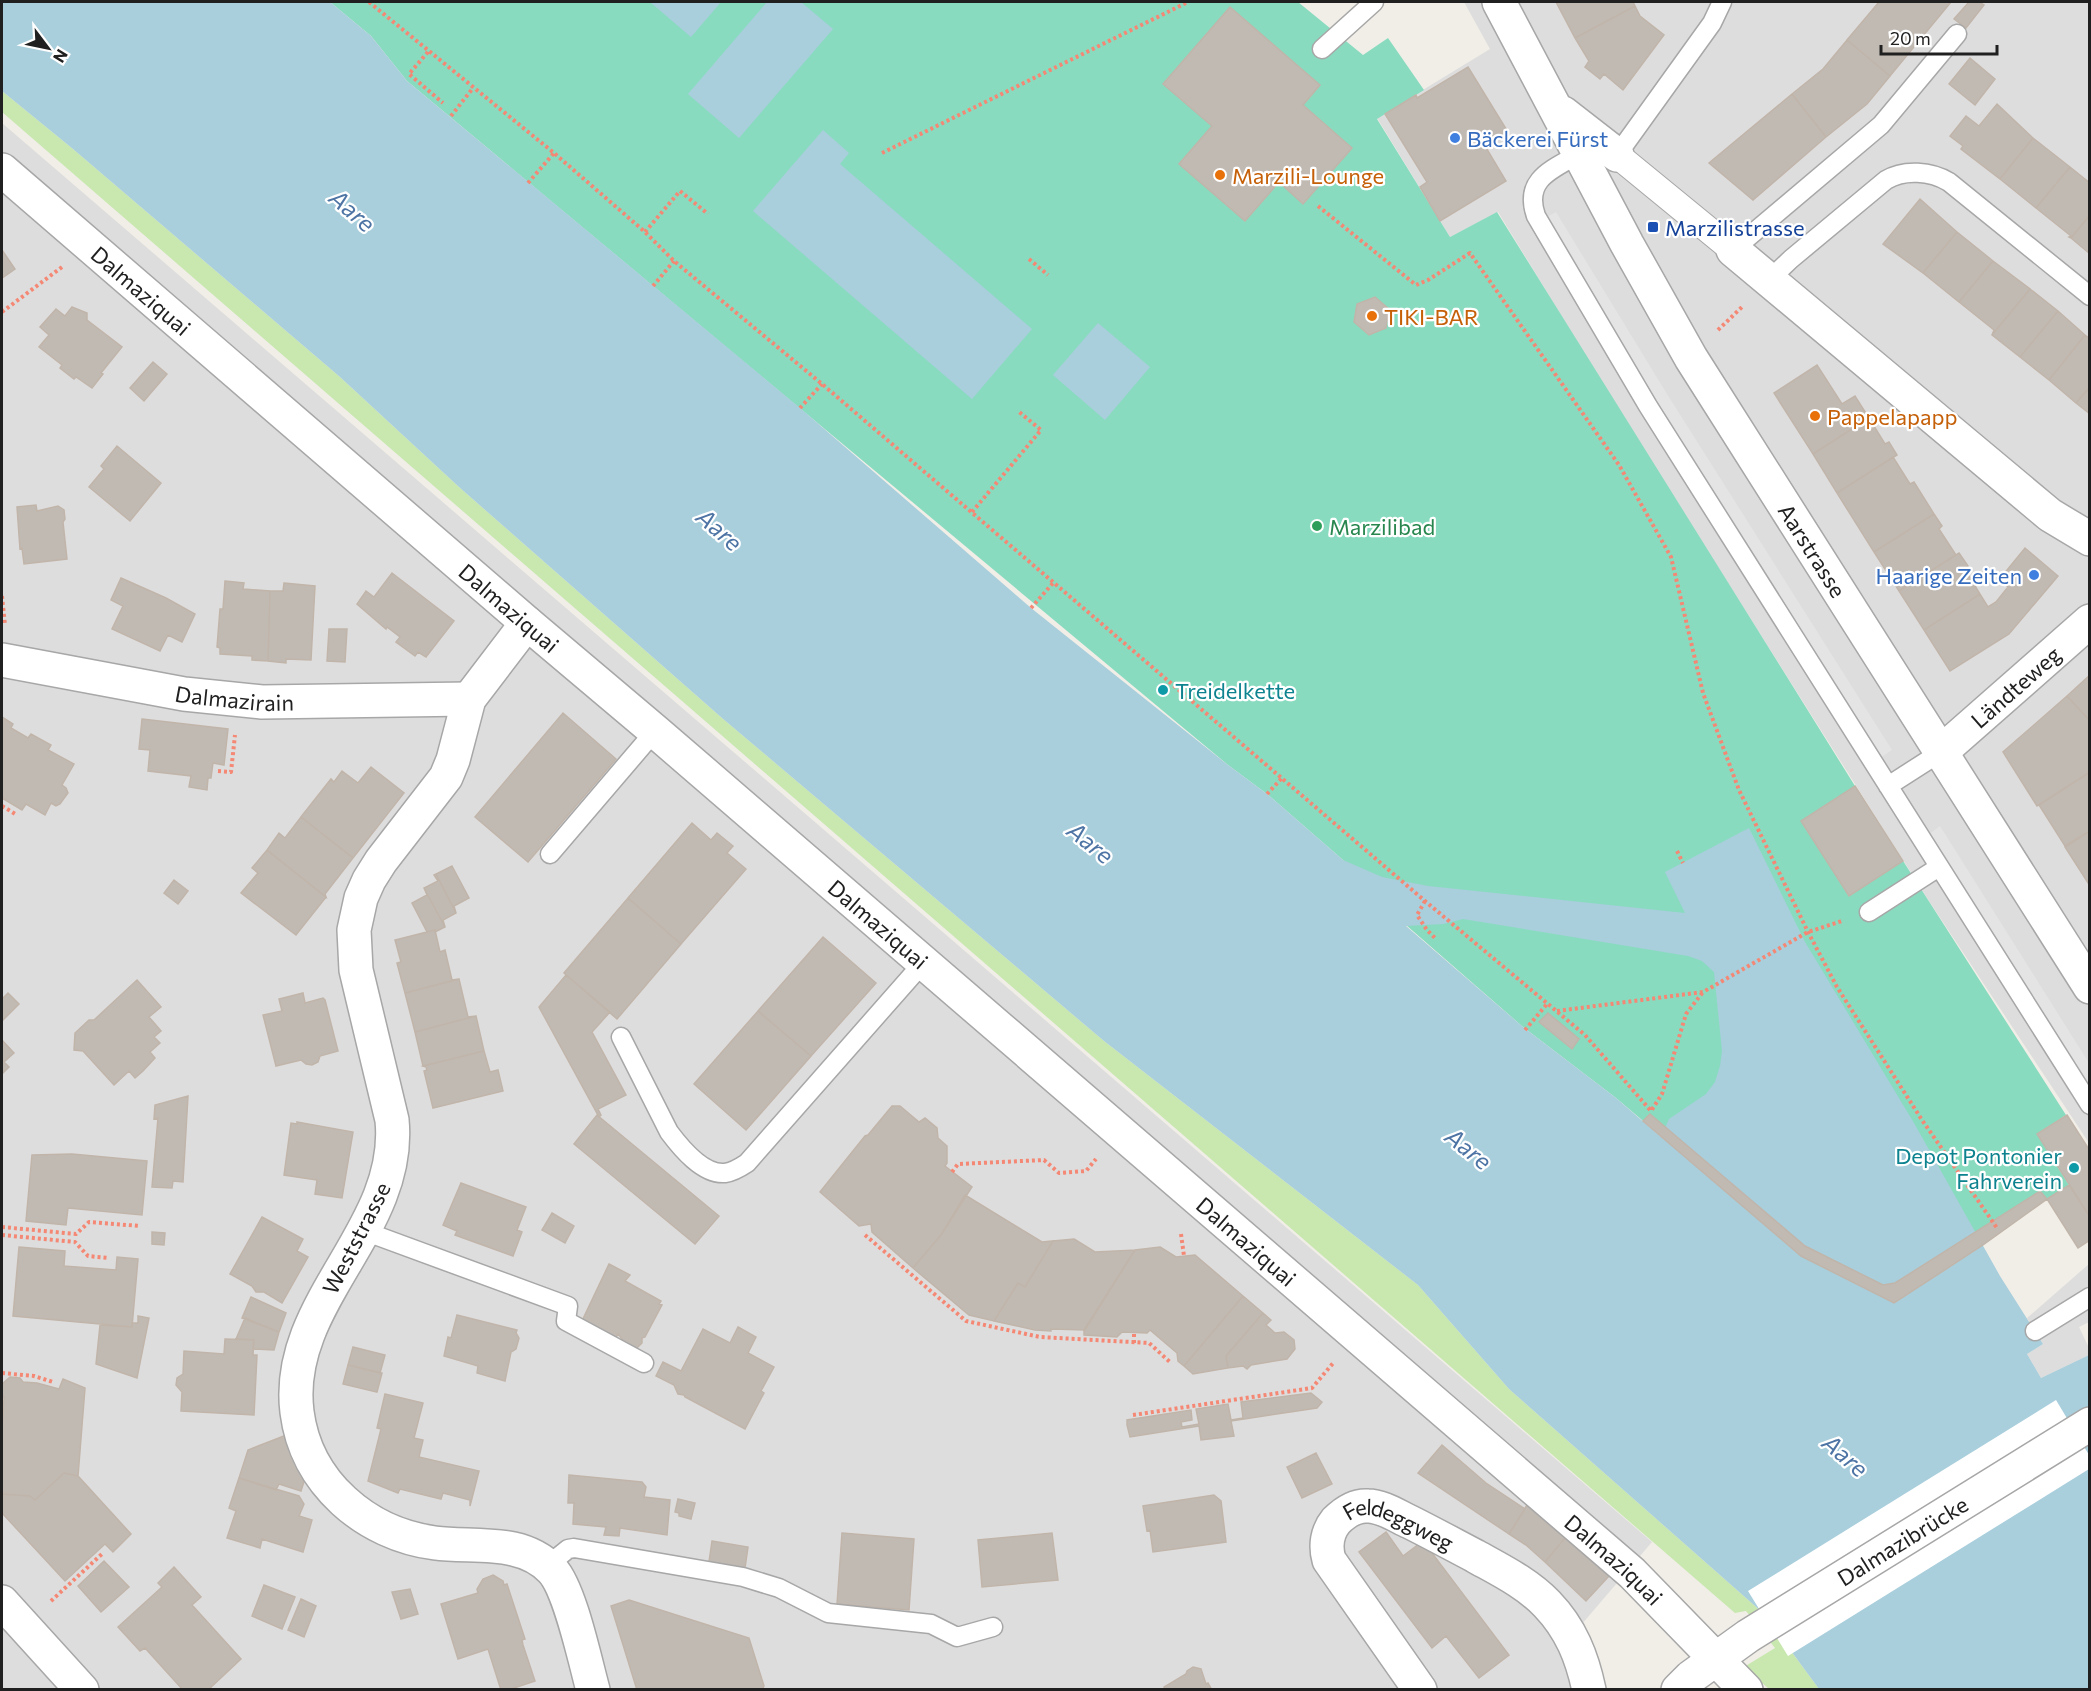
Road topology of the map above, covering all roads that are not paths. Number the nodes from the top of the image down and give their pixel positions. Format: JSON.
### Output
{"nodes":[{"id":1,"x":1374,"y":2,"type":"edge"},
{"id":2,"x":1500,"y":2,"type":"edge"},
{"id":3,"x":1722,"y":2,"type":"edge"},
{"id":4,"x":1957,"y":34,"type":"dead end"},
{"id":5,"x":1322,"y":49,"type":"dead end"},
{"id":6,"x":1553,"y":104,"type":"junction"},
{"id":7,"x":1579,"y":154,"type":"junction"},
{"id":8,"x":1617,"y":155,"type":"junction"},
{"id":9,"x":2,"y":170,"type":"edge"},
{"id":10,"x":1733,"y":250,"type":"junction"},
{"id":11,"x":1780,"y":269,"type":"junction"},
{"id":12,"x":2090,"y":296,"type":"edge"},
{"id":13,"x":2090,"y":539,"type":"edge"},
{"id":14,"x":2090,"y":621,"type":"edge"},
{"id":15,"x":527,"y":623,"type":"junction"},
{"id":16,"x":2,"y":660,"type":"edge"},
{"id":17,"x":469,"y":699,"type":"junction"},
{"id":18,"x":655,"y":731,"type":"junction"},
{"id":19,"x":1941,"y":752,"type":"junction"},
{"id":20,"x":1888,"y":786,"type":"junction"},
{"id":21,"x":550,"y":854,"type":"dead end"},
{"id":22,"x":1939,"y":867,"type":"junction"},
{"id":23,"x":1869,"y":912,"type":"road end"},
{"id":24,"x":923,"y":963,"type":"junction"},
{"id":25,"x":2090,"y":987,"type":"edge"},
{"id":26,"x":621,"y":1037,"type":"dead end"},
{"id":27,"x":2090,"y":1105,"type":"edge"},
{"id":28,"x":364,"y":1231,"type":"junction"},
{"id":29,"x":2090,"y":1297,"type":"edge"},
{"id":30,"x":2036,"y":1331,"type":"dead end"},
{"id":31,"x":644,"y":1363,"type":"dead end"},
{"id":32,"x":2083,"y":1428,"type":"edge"},
{"id":33,"x":548,"y":1566,"type":"junction"},
{"id":34,"x":2,"y":1602,"type":"edge"},
{"id":35,"x":993,"y":1628,"type":"dead end"},
{"id":36,"x":1715,"y":1659,"type":"junction"},
{"id":37,"x":82,"y":1689,"type":"edge"},
{"id":38,"x":593,"y":1689,"type":"edge"},
{"id":39,"x":1420,"y":1689,"type":"edge"},
{"id":40,"x":1589,"y":1689,"type":"edge"},
{"id":41,"x":1678,"y":1689,"type":"edge"},
{"id":42,"x":1746,"y":1689,"type":"edge"}],
"edges":[{"from":1,"to":5,"type":"lane"},
{"from":2,"to":6,"type":"street"},
{"from":3,"to":8,"type":"lane"},
{"from":4,"to":10,"type":"lane"},
{"from":6,"to":7,"type":"street","name":"Aarstrasse"},
{"from":6,"to":8,"type":"street"},
{"from":7,"to":19,"type":"street","name":"Aarstrasse"},
{"from":7,"to":20,"type":"lane"},
{"from":8,"to":10,"type":"street"},
{"from":9,"to":15,"type":"street","name":"Dalmaziquai"},
{"from":10,"to":11,"type":"street"},
{"from":11,"to":12,"type":"lane"},
{"from":11,"to":13,"type":"street"},
{"from":14,"to":19,"type":"street","name":"Ländteweg"},
{"from":15,"to":17,"type":"street","name":"Weststrasse"},
{"from":15,"to":18,"type":"street","name":"Dalmaziquai"},
{"from":16,"to":17,"type":"street","name":"Dalmazirain"},
{"from":17,"to":28,"type":"street","name":"Weststrasse"},
{"from":18,"to":21,"type":"lane"},
{"from":18,"to":24,"type":"street","name":"Dalmaziquai"},
{"from":19,"to":20,"type":"lane"},
{"from":19,"to":25,"type":"street","name":"Aarstrasse"},
{"from":20,"to":22,"type":"lane"},
{"from":22,"to":23,"type":"lane"},
{"from":22,"to":27,"type":"lane"},
{"from":24,"to":26,"type":"lane"},
{"from":24,"to":36,"type":"street","name":"Dalmaziquai"},
{"from":28,"to":31,"type":"lane"},
{"from":28,"to":33,"type":"street","name":"Weststrasse"},
{"from":29,"to":30,"type":"lane"},
{"from":32,"to":36,"type":"street","name":"Dalmazibrücke"},
{"from":33,"to":35,"type":"lane"},
{"from":33,"to":38,"type":"street","name":"Weststrasse"},
{"from":34,"to":37,"type":"street"},
{"from":36,"to":41,"type":"street","name":"Dalmazibrücke"},
{"from":36,"to":42,"type":"street","name":"Dalmaziquai"},
{"from":39,"to":40,"type":"street","name":"Feldeggweg"}]}
